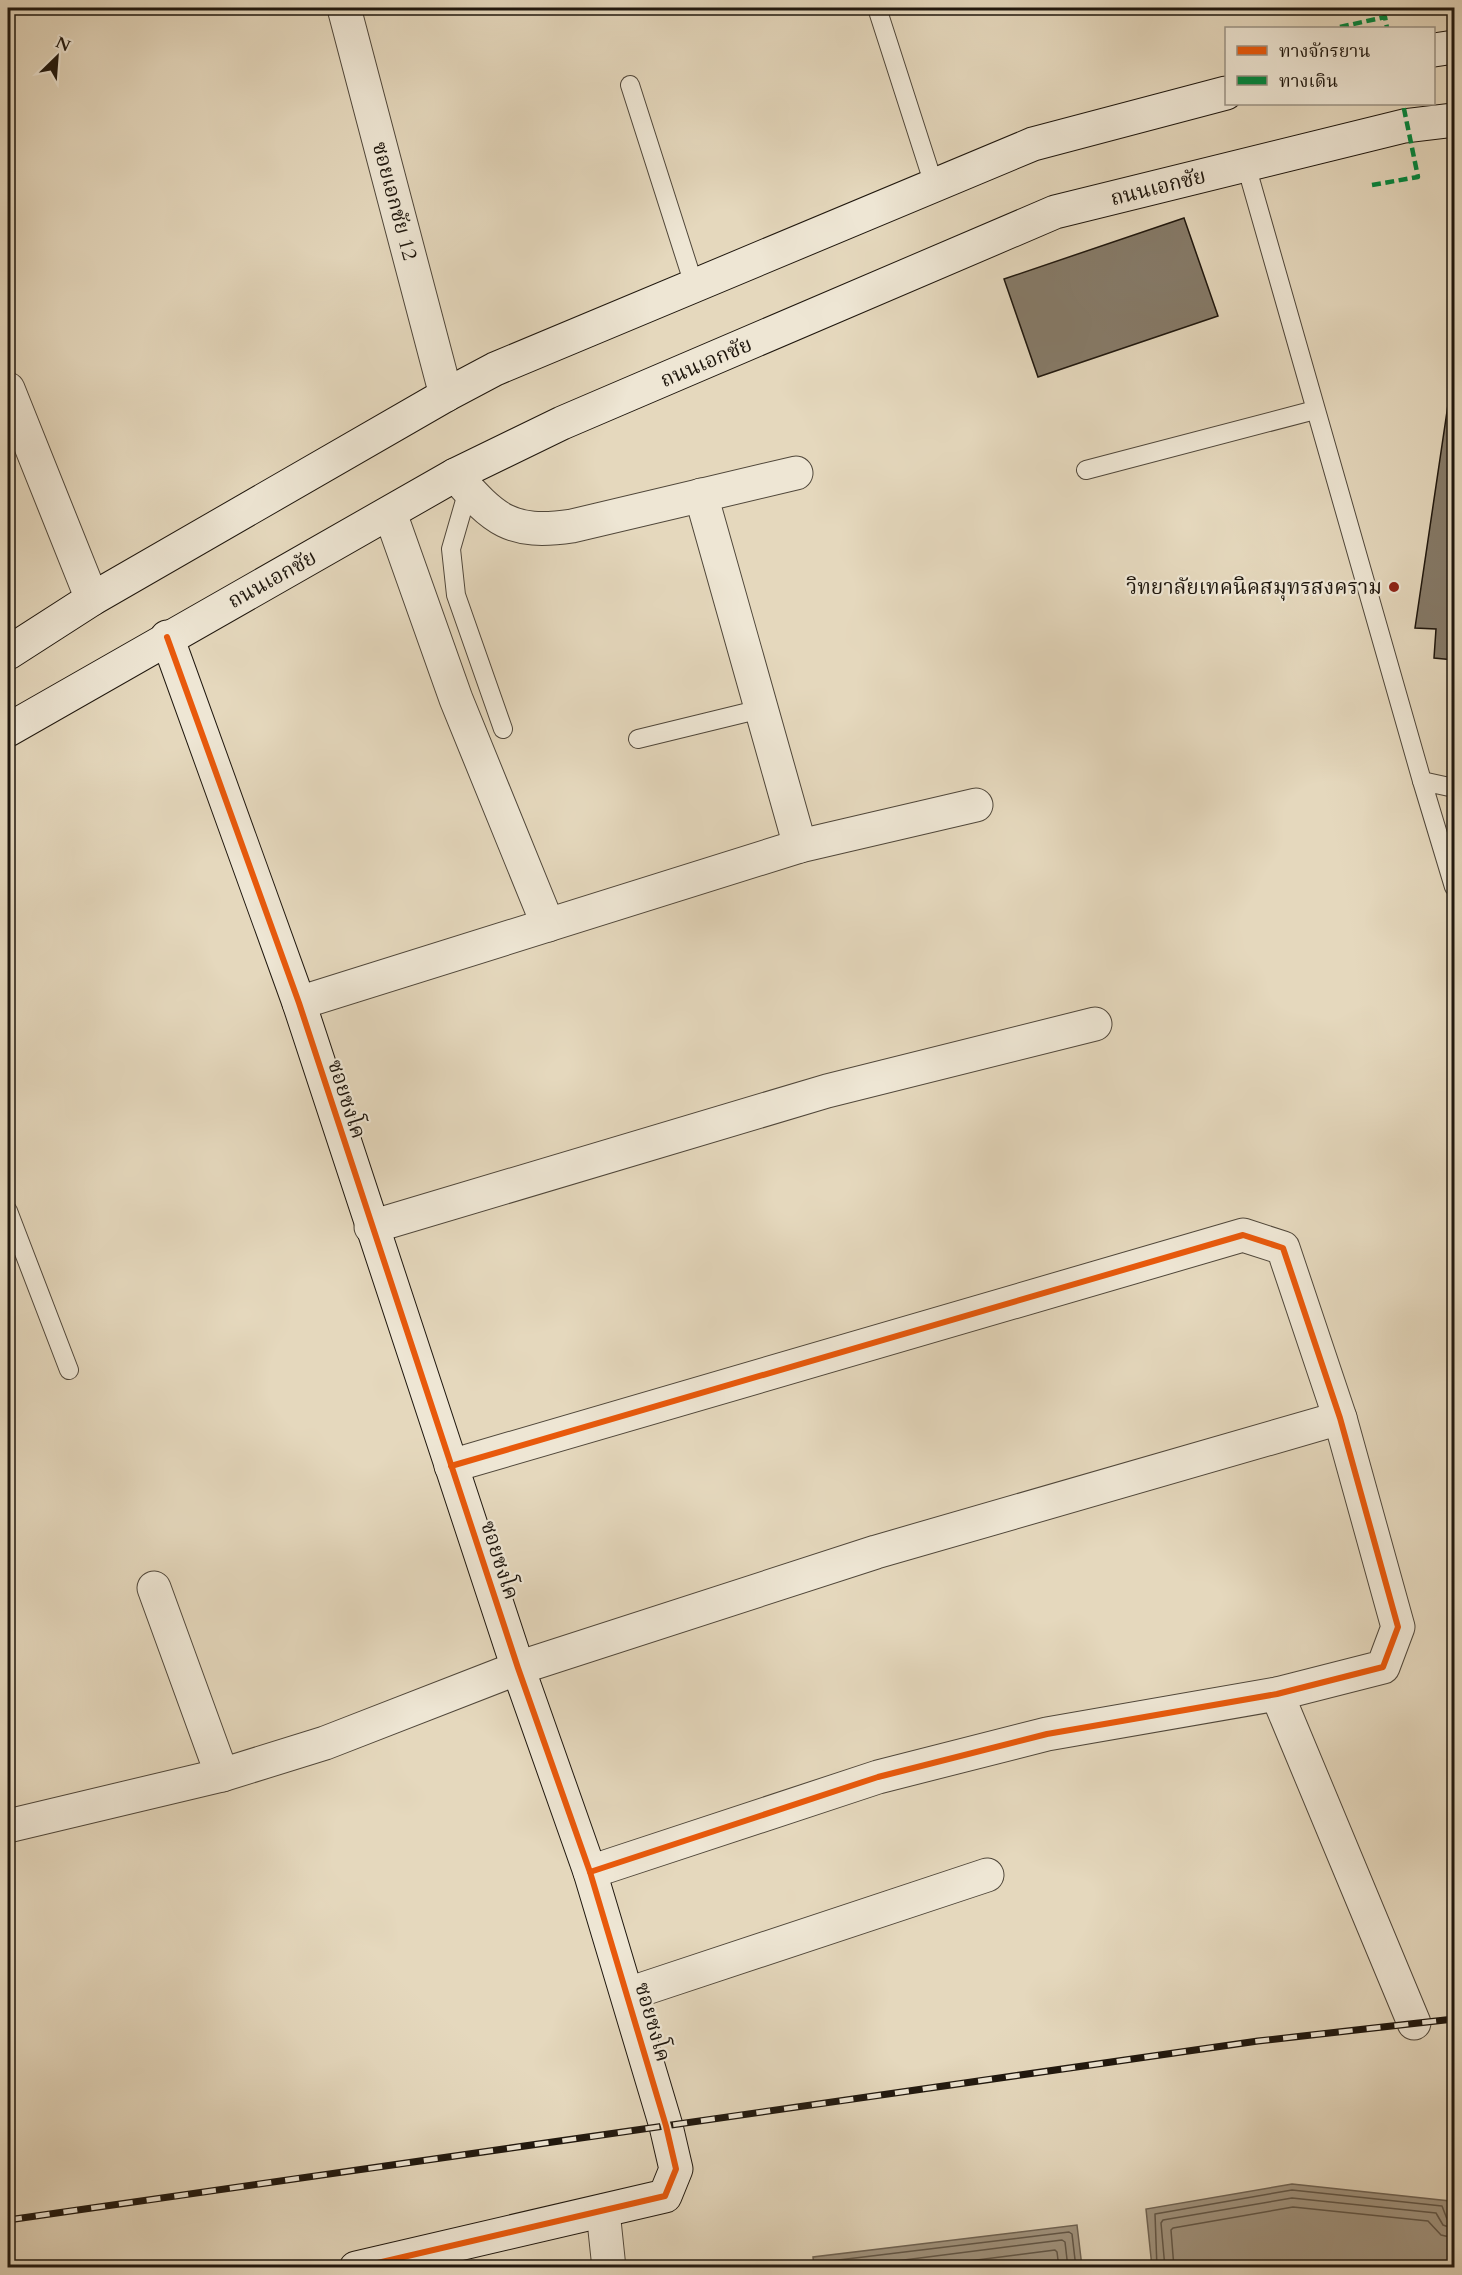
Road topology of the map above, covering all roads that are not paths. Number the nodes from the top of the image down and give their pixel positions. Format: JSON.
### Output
{"nodes":[{"id":1,"x":344,"y":8,"type":"edge"},
{"id":2,"x":877,"y":8,"type":"edge"},
{"id":3,"x":1455,"y":47,"type":"edge"},
{"id":4,"x":1435,"y":50,"type":"edge"},
{"id":5,"x":630,"y":85,"type":"dead end"},
{"id":6,"x":1225,"y":93,"type":"edge"},
{"id":7,"x":1455,"y":120,"type":"edge"},
{"id":8,"x":1246,"y":165,"type":"junction"},
{"id":9,"x":934,"y":185,"type":"junction"},
{"id":10,"x":694,"y":285,"type":"junction"},
{"id":11,"x":8,"y":389,"type":"edge"},
{"id":12,"x":446,"y":395,"type":"junction"},
{"id":13,"x":1315,"y":410,"type":"junction"},
{"id":14,"x":1086,"y":470,"type":"dead end"},
{"id":15,"x":796,"y":473,"type":"dead end"},
{"id":16,"x":462,"y":483,"type":"junction"},
{"id":17,"x":701,"y":495,"type":"junction"},
{"id":18,"x":390,"y":513,"type":"junction"},
{"id":19,"x":92,"y":599,"type":"junction"},
{"id":20,"x":167,"y":637,"type":"junction"},
{"id":21,"x":8,"y":653,"type":"edge"},
{"id":22,"x":761,"y":709,"type":"junction"},
{"id":23,"x":503,"y":729,"type":"dead end"},
{"id":24,"x":8,"y":730,"type":"edge"},
{"id":25,"x":638,"y":739,"type":"dead end"},
{"id":26,"x":1422,"y":781,"type":"junction"},
{"id":27,"x":1455,"y":788,"type":"edge"},
{"id":28,"x":976,"y":805,"type":"dead end"},
{"id":29,"x":800,"y":846,"type":"junction"},
{"id":30,"x":1455,"y":887,"type":"edge"},
{"id":31,"x":548,"y":925,"type":"junction"},
{"id":32,"x":299,"y":1003,"type":"junction"},
{"id":33,"x":1095,"y":1024,"type":"dead end"},
{"id":34,"x":8,"y":1211,"type":"edge"},
{"id":35,"x":371,"y":1227,"type":"junction"},
{"id":36,"x":69,"y":1370,"type":"dead end"},
{"id":37,"x":1340,"y":1418,"type":"junction"},
{"id":38,"x":451,"y":1466,"type":"junction"},
{"id":39,"x":154,"y":1588,"type":"dead end"},
{"id":40,"x":519,"y":1668,"type":"junction"},
{"id":41,"x":1277,"y":1694,"type":"junction"},
{"id":42,"x":222,"y":1775,"type":"junction"},
{"id":43,"x":8,"y":1826,"type":"edge"},
{"id":44,"x":590,"y":1872,"type":"junction"},
{"id":45,"x":987,"y":1875,"type":"dead end"},
{"id":46,"x":628,"y":1994,"type":"junction"},
{"id":47,"x":1414,"y":2023,"type":"dead end"},
{"id":48,"x":603,"y":2211,"type":"junction"},
{"id":49,"x":356,"y":2268,"type":"edge"},
{"id":50,"x":609,"y":2268,"type":"edge"}],
"edges":[{"from":1,"to":12,"type":"street","name":"ซอยเอกชัย 12"},
{"from":2,"to":9,"type":"lane"},
{"from":3,"to":4,"type":"street"},
{"from":5,"to":10,"type":"lane"},
{"from":6,"to":9,"type":"street"},
{"from":7,"to":8,"type":"street","name":"ถนนเอกชัย"},
{"from":8,"to":13,"type":"lane"},
{"from":8,"to":16,"type":"street","name":"ถนนเอกชัย"},
{"from":9,"to":10,"type":"street"},
{"from":10,"to":12,"type":"street"},
{"from":11,"to":19,"type":"street"},
{"from":12,"to":19,"type":"street"},
{"from":13,"to":14,"type":"lane"},
{"from":13,"to":26,"type":"lane"},
{"from":15,"to":17,"type":"street"},
{"from":16,"to":17,"type":"street"},
{"from":16,"to":18,"type":"street","name":"ถนนเอกชัย"},
{"from":16,"to":23,"type":"lane"},
{"from":17,"to":22,"type":"street"},
{"from":18,"to":20,"type":"street","name":"ถนนเอกชัย"},
{"from":18,"to":31,"type":"street"},
{"from":19,"to":21,"type":"street"},
{"from":20,"to":24,"type":"street","name":"ถนนเอกชัย"},
{"from":20,"to":32,"type":"street","name":"ซอยชงโค"},
{"from":22,"to":25,"type":"lane"},
{"from":22,"to":29,"type":"street"},
{"from":26,"to":27,"type":"lane"},
{"from":26,"to":30,"type":"lane"},
{"from":28,"to":29,"type":"street"},
{"from":29,"to":31,"type":"street"},
{"from":31,"to":32,"type":"street"},
{"from":32,"to":35,"type":"street","name":"ซอยชงโค"},
{"from":33,"to":35,"type":"street"},
{"from":34,"to":36,"type":"lane"},
{"from":35,"to":38,"type":"street","name":"ซอยชงโค"},
{"from":37,"to":38,"type":"street"},
{"from":37,"to":40,"type":"street"},
{"from":37,"to":41,"type":"street"},
{"from":38,"to":40,"type":"street","name":"ซอยชงโค"},
{"from":39,"to":42,"type":"street"},
{"from":40,"to":42,"type":"street"},
{"from":40,"to":44,"type":"street","name":"ซอยชงโค"},
{"from":41,"to":44,"type":"street"},
{"from":41,"to":47,"type":"street"},
{"from":42,"to":43,"type":"street"},
{"from":44,"to":46,"type":"street","name":"ซอยชงโค"},
{"from":45,"to":46,"type":"street"},
{"from":46,"to":48,"type":"street","name":"ซอยชงโค"},
{"from":48,"to":49,"type":"street","name":"ซอยชงโค"},
{"from":48,"to":50,"type":"street"}]}
